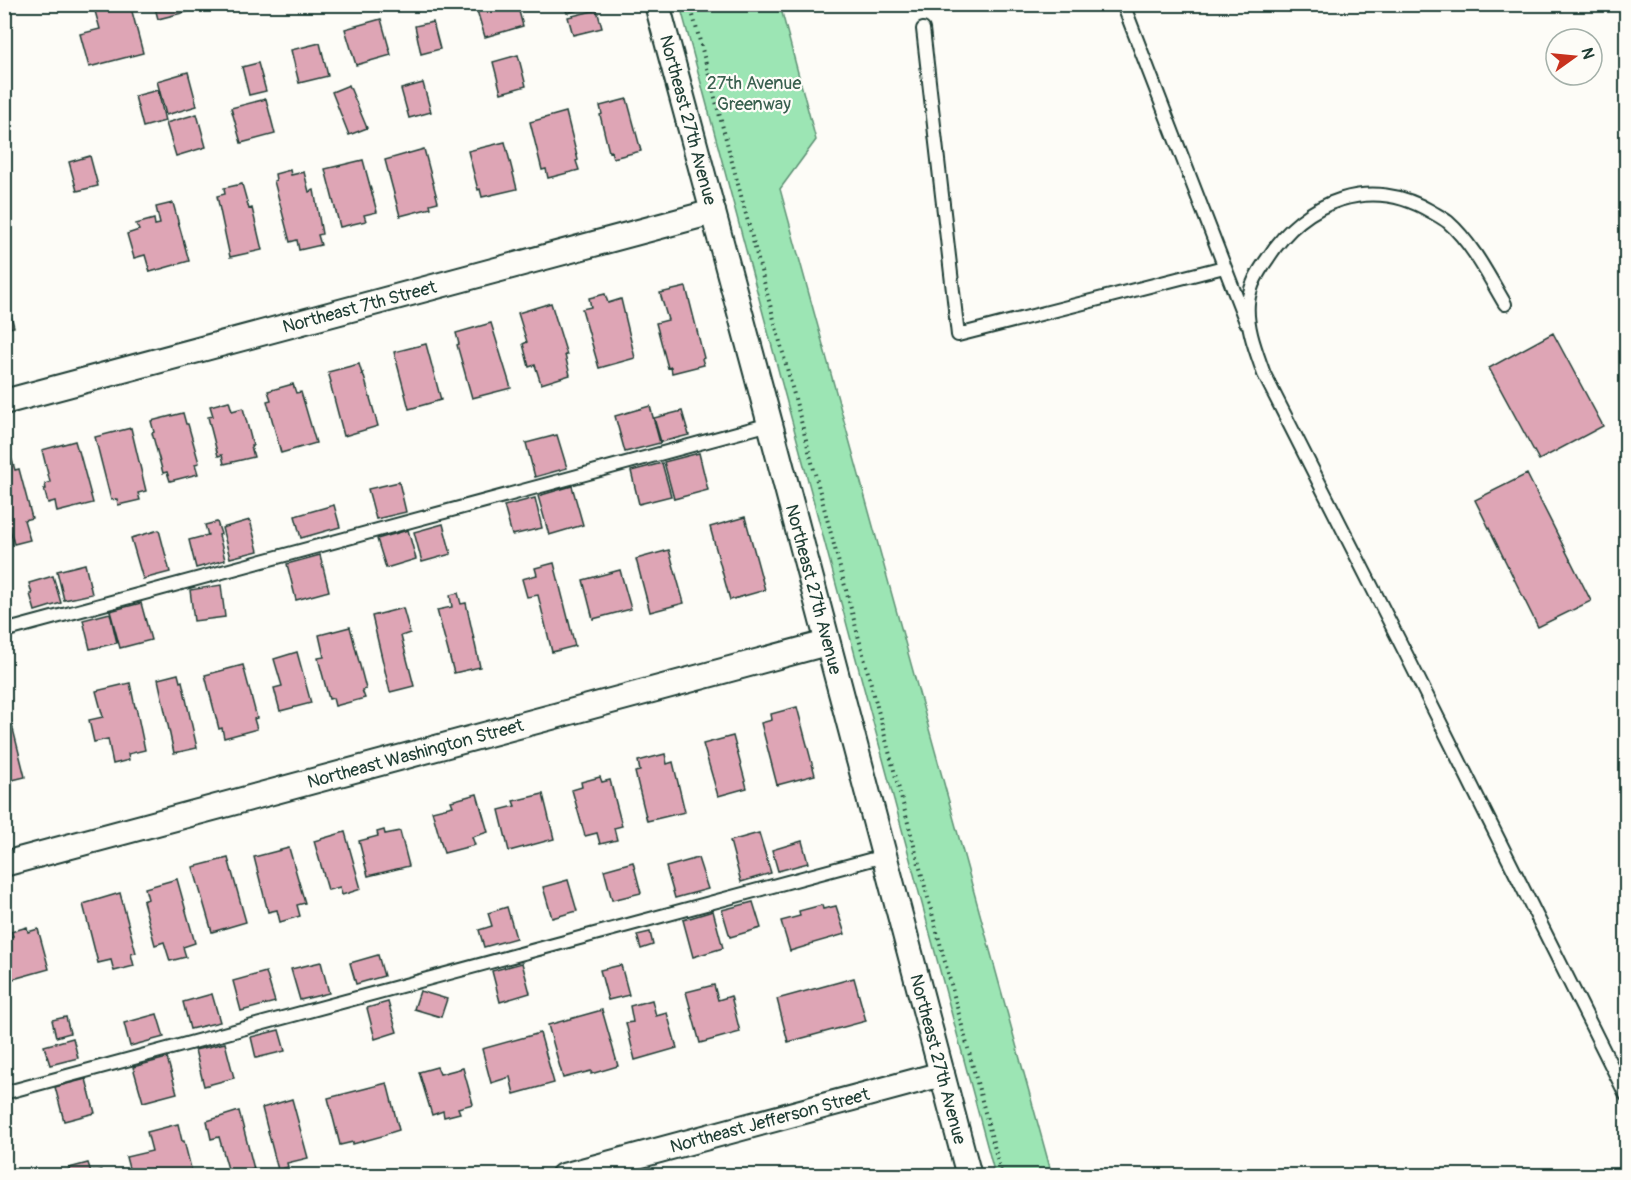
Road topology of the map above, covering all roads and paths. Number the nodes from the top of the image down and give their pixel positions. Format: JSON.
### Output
{"nodes":[{"id":1,"x":657,"y":4,"type":"edge"},
{"id":2,"x":690,"y":4,"type":"edge"},
{"id":3,"x":1123,"y":4,"type":"edge"},
{"id":4,"x":923,"y":29,"type":"dead end"},
{"id":5,"x":712,"y":212,"type":"junction"},
{"id":6,"x":1224,"y":267,"type":"junction"},
{"id":7,"x":1504,"y":304,"type":"dead end"},
{"id":8,"x":1251,"y":335,"type":"junction"},
{"id":9,"x":4,"y":402,"type":"edge"},
{"id":10,"x":770,"y":424,"type":"junction"},
{"id":11,"x":4,"y":631,"type":"edge"},
{"id":12,"x":827,"y":642,"type":"junction"},
{"id":13,"x":884,"y":856,"type":"junction"},
{"id":14,"x":4,"y":864,"type":"edge"},
{"id":15,"x":942,"y":1074,"type":"junction"},
{"id":16,"x":4,"y":1093,"type":"edge"},
{"id":17,"x":1626,"y":1095,"type":"edge"},
{"id":18,"x":563,"y":1176,"type":"edge"},
{"id":19,"x":969,"y":1176,"type":"edge"},
{"id":20,"x":1002,"y":1176,"type":"edge"}],
"edges":[{"from":1,"to":5,"type":"street","name":"Northeast 27th Avenue"},
{"from":2,"to":20,"type":"path"},
{"from":3,"to":6,"type":"lane"},
{"from":4,"to":6,"type":"lane"},
{"from":5,"to":9,"type":"street","name":"Northeast 7th Street"},
{"from":5,"to":10,"type":"street","name":"Northeast 27th Avenue"},
{"from":6,"to":8,"type":"lane"},
{"from":7,"to":8,"type":"lane"},
{"from":8,"to":17,"type":"lane"},
{"from":10,"to":11,"type":"lane"},
{"from":10,"to":12,"type":"street","name":"Northeast 27th Avenue"},
{"from":12,"to":13,"type":"street","name":"Northeast 27th Avenue"},
{"from":12,"to":14,"type":"street","name":"Northeast Washington Street"},
{"from":13,"to":15,"type":"street","name":"Northeast 27th Avenue"},
{"from":13,"to":16,"type":"lane"},
{"from":15,"to":18,"type":"street","name":"Northeast Jefferson Street"},
{"from":15,"to":19,"type":"street","name":"Northeast 27th Avenue"}]}
